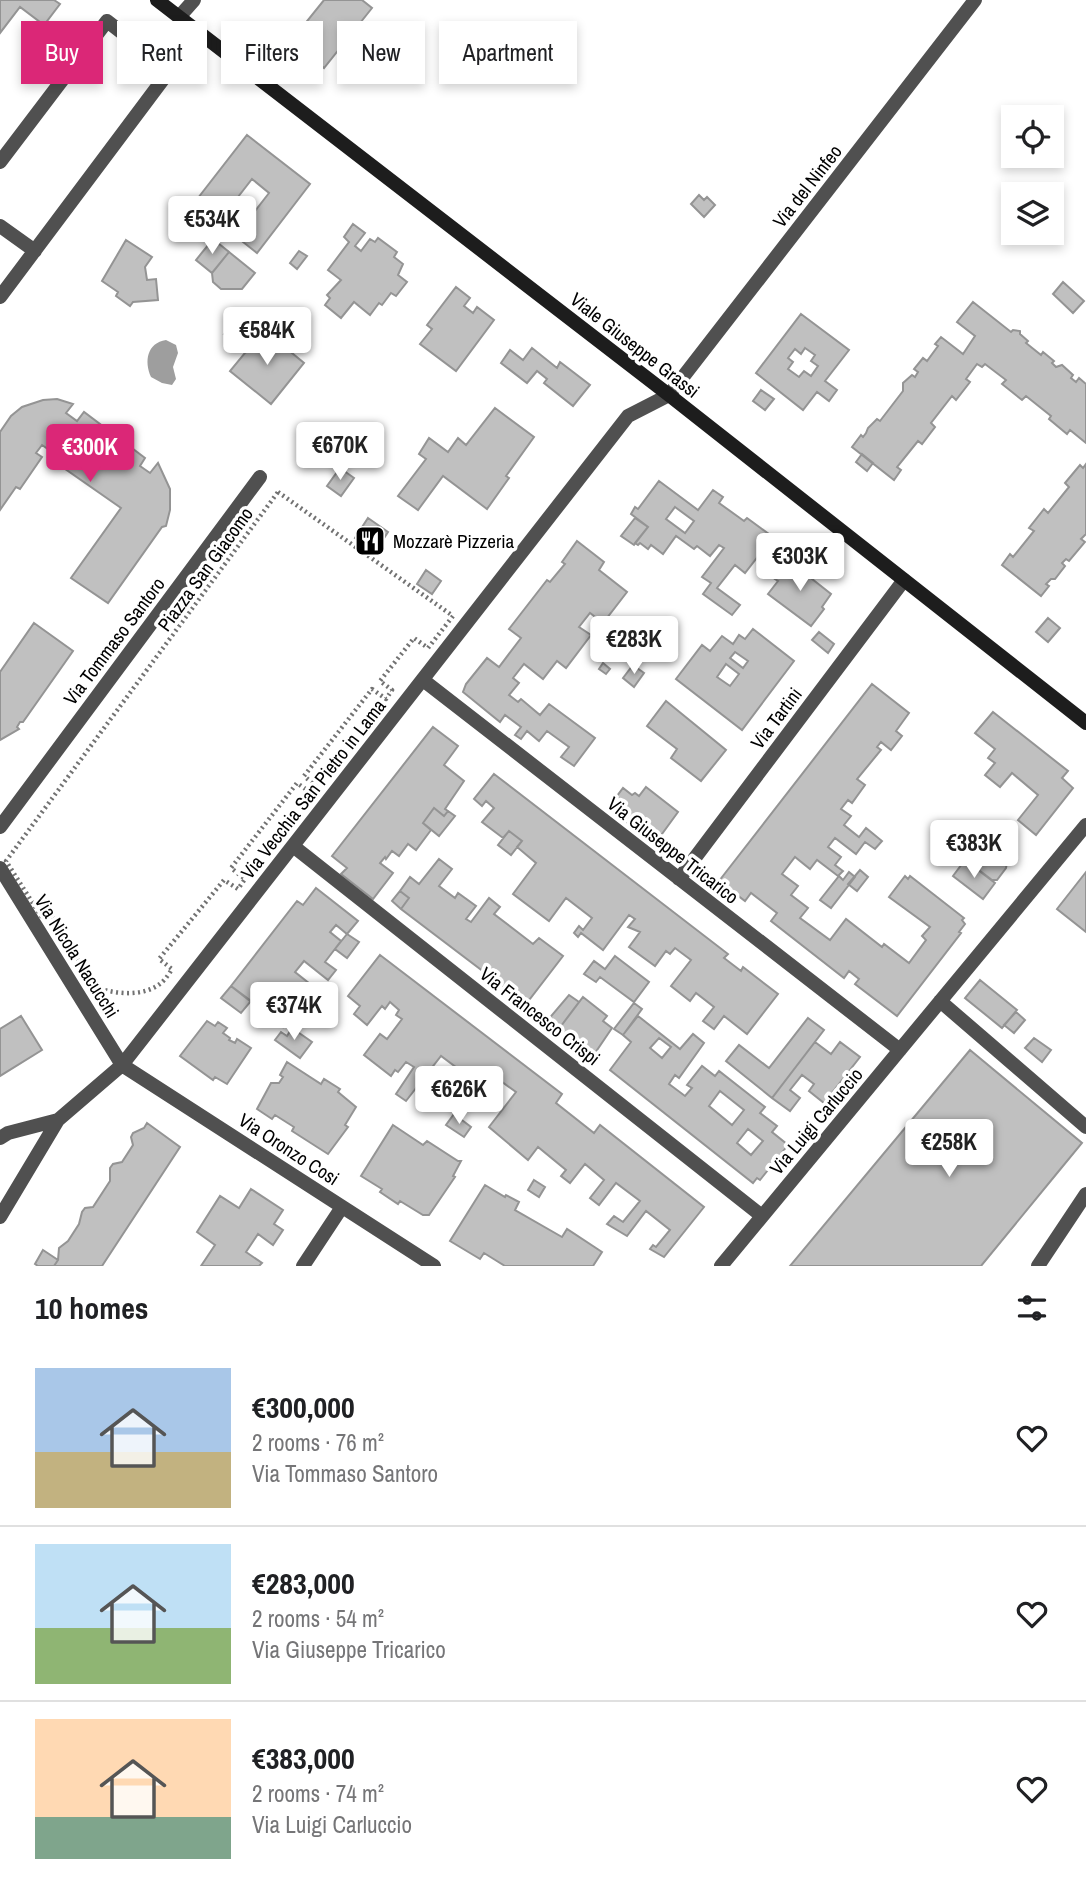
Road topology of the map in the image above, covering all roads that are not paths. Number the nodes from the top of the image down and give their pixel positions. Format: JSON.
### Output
{"nodes":[{"id":1,"x":157,"y":0,"type":"edge"},
{"id":2,"x":194,"y":0,"type":"edge"},
{"id":3,"x":975,"y":0,"type":"edge"},
{"id":4,"x":179,"y":17,"type":"junction"},
{"id":5,"x":184,"y":21,"type":"edge"},
{"id":6,"x":117,"y":28,"type":"edge"},
{"id":7,"x":207,"y":38,"type":"edge"},
{"id":8,"x":160,"y":84,"type":"edge"},
{"id":9,"x":0,"y":162,"type":"edge"},
{"id":10,"x":0,"y":226,"type":"edge"},
{"id":11,"x":35,"y":251,"type":"junction"},
{"id":12,"x":0,"y":297,"type":"edge"},
{"id":13,"x":669,"y":395,"type":"junction"},
{"id":14,"x":260,"y":477,"type":"dead end"},
{"id":15,"x":904,"y":580,"type":"junction"},
{"id":16,"x":422,"y":680,"type":"junction"},
{"id":17,"x":1086,"y":723,"type":"edge"},
{"id":18,"x":1086,"y":825,"type":"edge"},
{"id":19,"x":0,"y":827,"type":"edge"},
{"id":20,"x":293,"y":846,"type":"junction"},
{"id":21,"x":3,"y":864,"type":"edge"},
{"id":22,"x":679,"y":879,"type":"junction"},
{"id":23,"x":940,"y":1001,"type":"junction"},
{"id":24,"x":900,"y":1050,"type":"junction"},
{"id":25,"x":122,"y":1065,"type":"junction"},
{"id":26,"x":58,"y":1121,"type":"junction"},
{"id":27,"x":1086,"y":1127,"type":"edge"},
{"id":28,"x":0,"y":1138,"type":"edge"},
{"id":29,"x":1086,"y":1194,"type":"edge"},
{"id":30,"x":342,"y":1207,"type":"junction"},
{"id":31,"x":762,"y":1216,"type":"junction"},
{"id":32,"x":0,"y":1217,"type":"edge"},
{"id":33,"x":303,"y":1266,"type":"edge"},
{"id":34,"x":435,"y":1266,"type":"edge"},
{"id":35,"x":721,"y":1266,"type":"edge"},
{"id":36,"x":1038,"y":1266,"type":"edge"}],
"edges":[{"from":1,"to":4,"type":"main road","name":"Viale Giuseppe Grassi"},
{"from":2,"to":4,"type":"street"},
{"from":3,"to":13,"type":"street","name":"Via del Ninfeo"},
{"from":4,"to":5,"type":"main road","name":"Viale Giuseppe Grassi"},
{"from":6,"to":9,"type":"street"},
{"from":7,"to":13,"type":"main road","name":"Viale Giuseppe Grassi"},
{"from":8,"to":11,"type":"street"},
{"from":10,"to":11,"type":"street"},
{"from":11,"to":12,"type":"street"},
{"from":13,"to":15,"type":"main road","name":"Viale Giuseppe Grassi"},
{"from":13,"to":16,"type":"street","name":"Via Vecchia San Pietro in Lama"},
{"from":14,"to":19,"type":"street","name":"Via Tommaso Santoro"},
{"from":15,"to":17,"type":"main road","name":"Viale Giuseppe Grassi"},
{"from":15,"to":22,"type":"street","name":"Via Tartini"},
{"from":16,"to":20,"type":"street","name":"Via Vecchia San Pietro in Lama"},
{"from":16,"to":22,"type":"street","name":"Via Giuseppe Tricarico"},
{"from":18,"to":23,"type":"street","name":"Via Luigi Carluccio"},
{"from":20,"to":25,"type":"street","name":"Via Vecchia San Pietro in Lama"},
{"from":20,"to":31,"type":"street","name":"Via Francesco Crispi"},
{"from":21,"to":25,"type":"street","name":"Via Nicola Nacucchi"},
{"from":22,"to":24,"type":"street","name":"Via Giuseppe Tricarico"},
{"from":23,"to":24,"type":"street","name":"Via Luigi Carluccio"},
{"from":23,"to":27,"type":"street"},
{"from":24,"to":31,"type":"street","name":"Via Luigi Carluccio"},
{"from":25,"to":26,"type":"street","name":"Via Vecchia San Pietro in Lama"},
{"from":25,"to":30,"type":"street","name":"Via Oronzo Cosi"},
{"from":26,"to":28,"type":"street"},
{"from":26,"to":32,"type":"street","name":"Via Vecchia San Pietro in Lama"},
{"from":29,"to":36,"type":"street"},
{"from":30,"to":33,"type":"street"},
{"from":30,"to":34,"type":"street","name":"Via Oronzo Cosi"},
{"from":31,"to":35,"type":"street","name":"Via Luigi Carluccio"}]}
